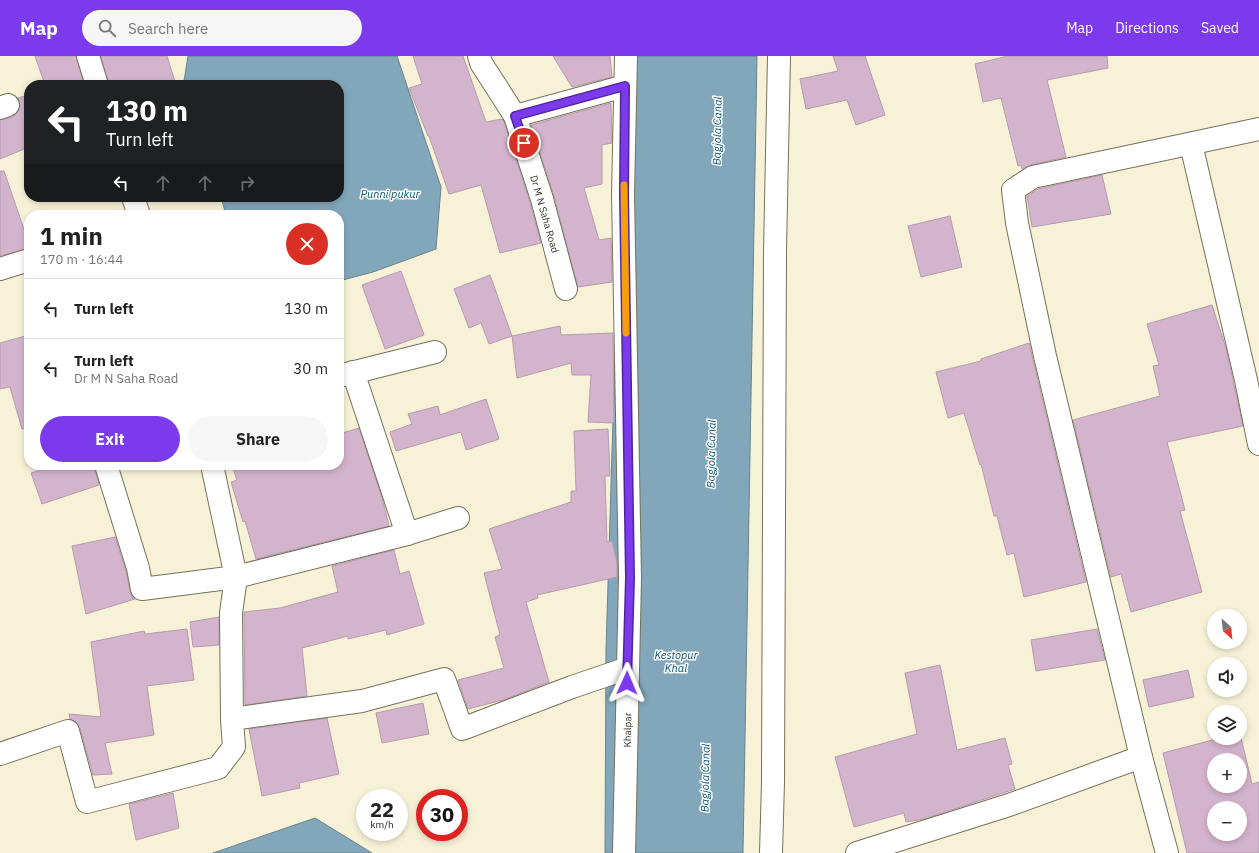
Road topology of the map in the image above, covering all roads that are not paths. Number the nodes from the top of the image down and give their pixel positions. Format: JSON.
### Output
{"nodes":[{"id":1,"x":88,"y":56,"type":"edge"},
{"id":2,"x":479,"y":56,"type":"edge"},
{"id":3,"x":626,"y":56,"type":"edge"},
{"id":4,"x":779,"y":56,"type":"edge"},
{"id":5,"x":95,"y":80,"type":"edge"},
{"id":6,"x":625,"y":86,"type":"junction"},
{"id":7,"x":515,"y":116,"type":"junction"},
{"id":8,"x":1259,"y":129,"type":"edge"},
{"id":9,"x":1191,"y":144,"type":"junction"},
{"id":10,"x":24,"y":262,"type":"edge"},
{"id":11,"x":0,"y":269,"type":"edge"},
{"id":12,"x":566,"y":289,"type":"dead end"},
{"id":13,"x":435,"y":352,"type":"dead end"},
{"id":14,"x":346,"y":374,"type":"edge"},
{"id":15,"x":1259,"y":444,"type":"edge"},
{"id":16,"x":108,"y":470,"type":"edge"},
{"id":17,"x":213,"y":470,"type":"edge"},
{"id":18,"x":458,"y":518,"type":"dead end"},
{"id":19,"x":407,"y":534,"type":"junction"},
{"id":20,"x":236,"y":577,"type":"junction"},
{"id":21,"x":628,"y":668,"type":"junction"},
{"id":22,"x":232,"y":719,"type":"junction"},
{"id":23,"x":0,"y":754,"type":"edge"},
{"id":24,"x":1141,"y":757,"type":"junction"},
{"id":25,"x":624,"y":853,"type":"edge"},
{"id":26,"x":771,"y":853,"type":"edge"},
{"id":27,"x":857,"y":853,"type":"edge"},
{"id":28,"x":1167,"y":853,"type":"edge"}],
"edges":[{"from":1,"to":5,"type":"street"},
{"from":2,"to":7,"type":"street","name":"Dr M N Saha Road"},
{"from":3,"to":6,"type":"street","name":"Khalpar"},
{"from":4,"to":26,"type":"street"},
{"from":6,"to":7,"type":"street"},
{"from":6,"to":21,"type":"street","name":"Khalpar"},
{"from":7,"to":12,"type":"street","name":"Dr M N Saha Road"},
{"from":8,"to":9,"type":"street"},
{"from":9,"to":15,"type":"street"},
{"from":9,"to":24,"type":"street"},
{"from":10,"to":11,"type":"street"},
{"from":13,"to":14,"type":"street"},
{"from":14,"to":19,"type":"street"},
{"from":16,"to":20,"type":"street"},
{"from":17,"to":20,"type":"street"},
{"from":18,"to":19,"type":"street"},
{"from":19,"to":20,"type":"street"},
{"from":20,"to":22,"type":"street"},
{"from":21,"to":22,"type":"street"},
{"from":21,"to":25,"type":"street","name":"Khalpar"},
{"from":22,"to":23,"type":"street"},
{"from":24,"to":27,"type":"street"},
{"from":24,"to":28,"type":"street"}]}
